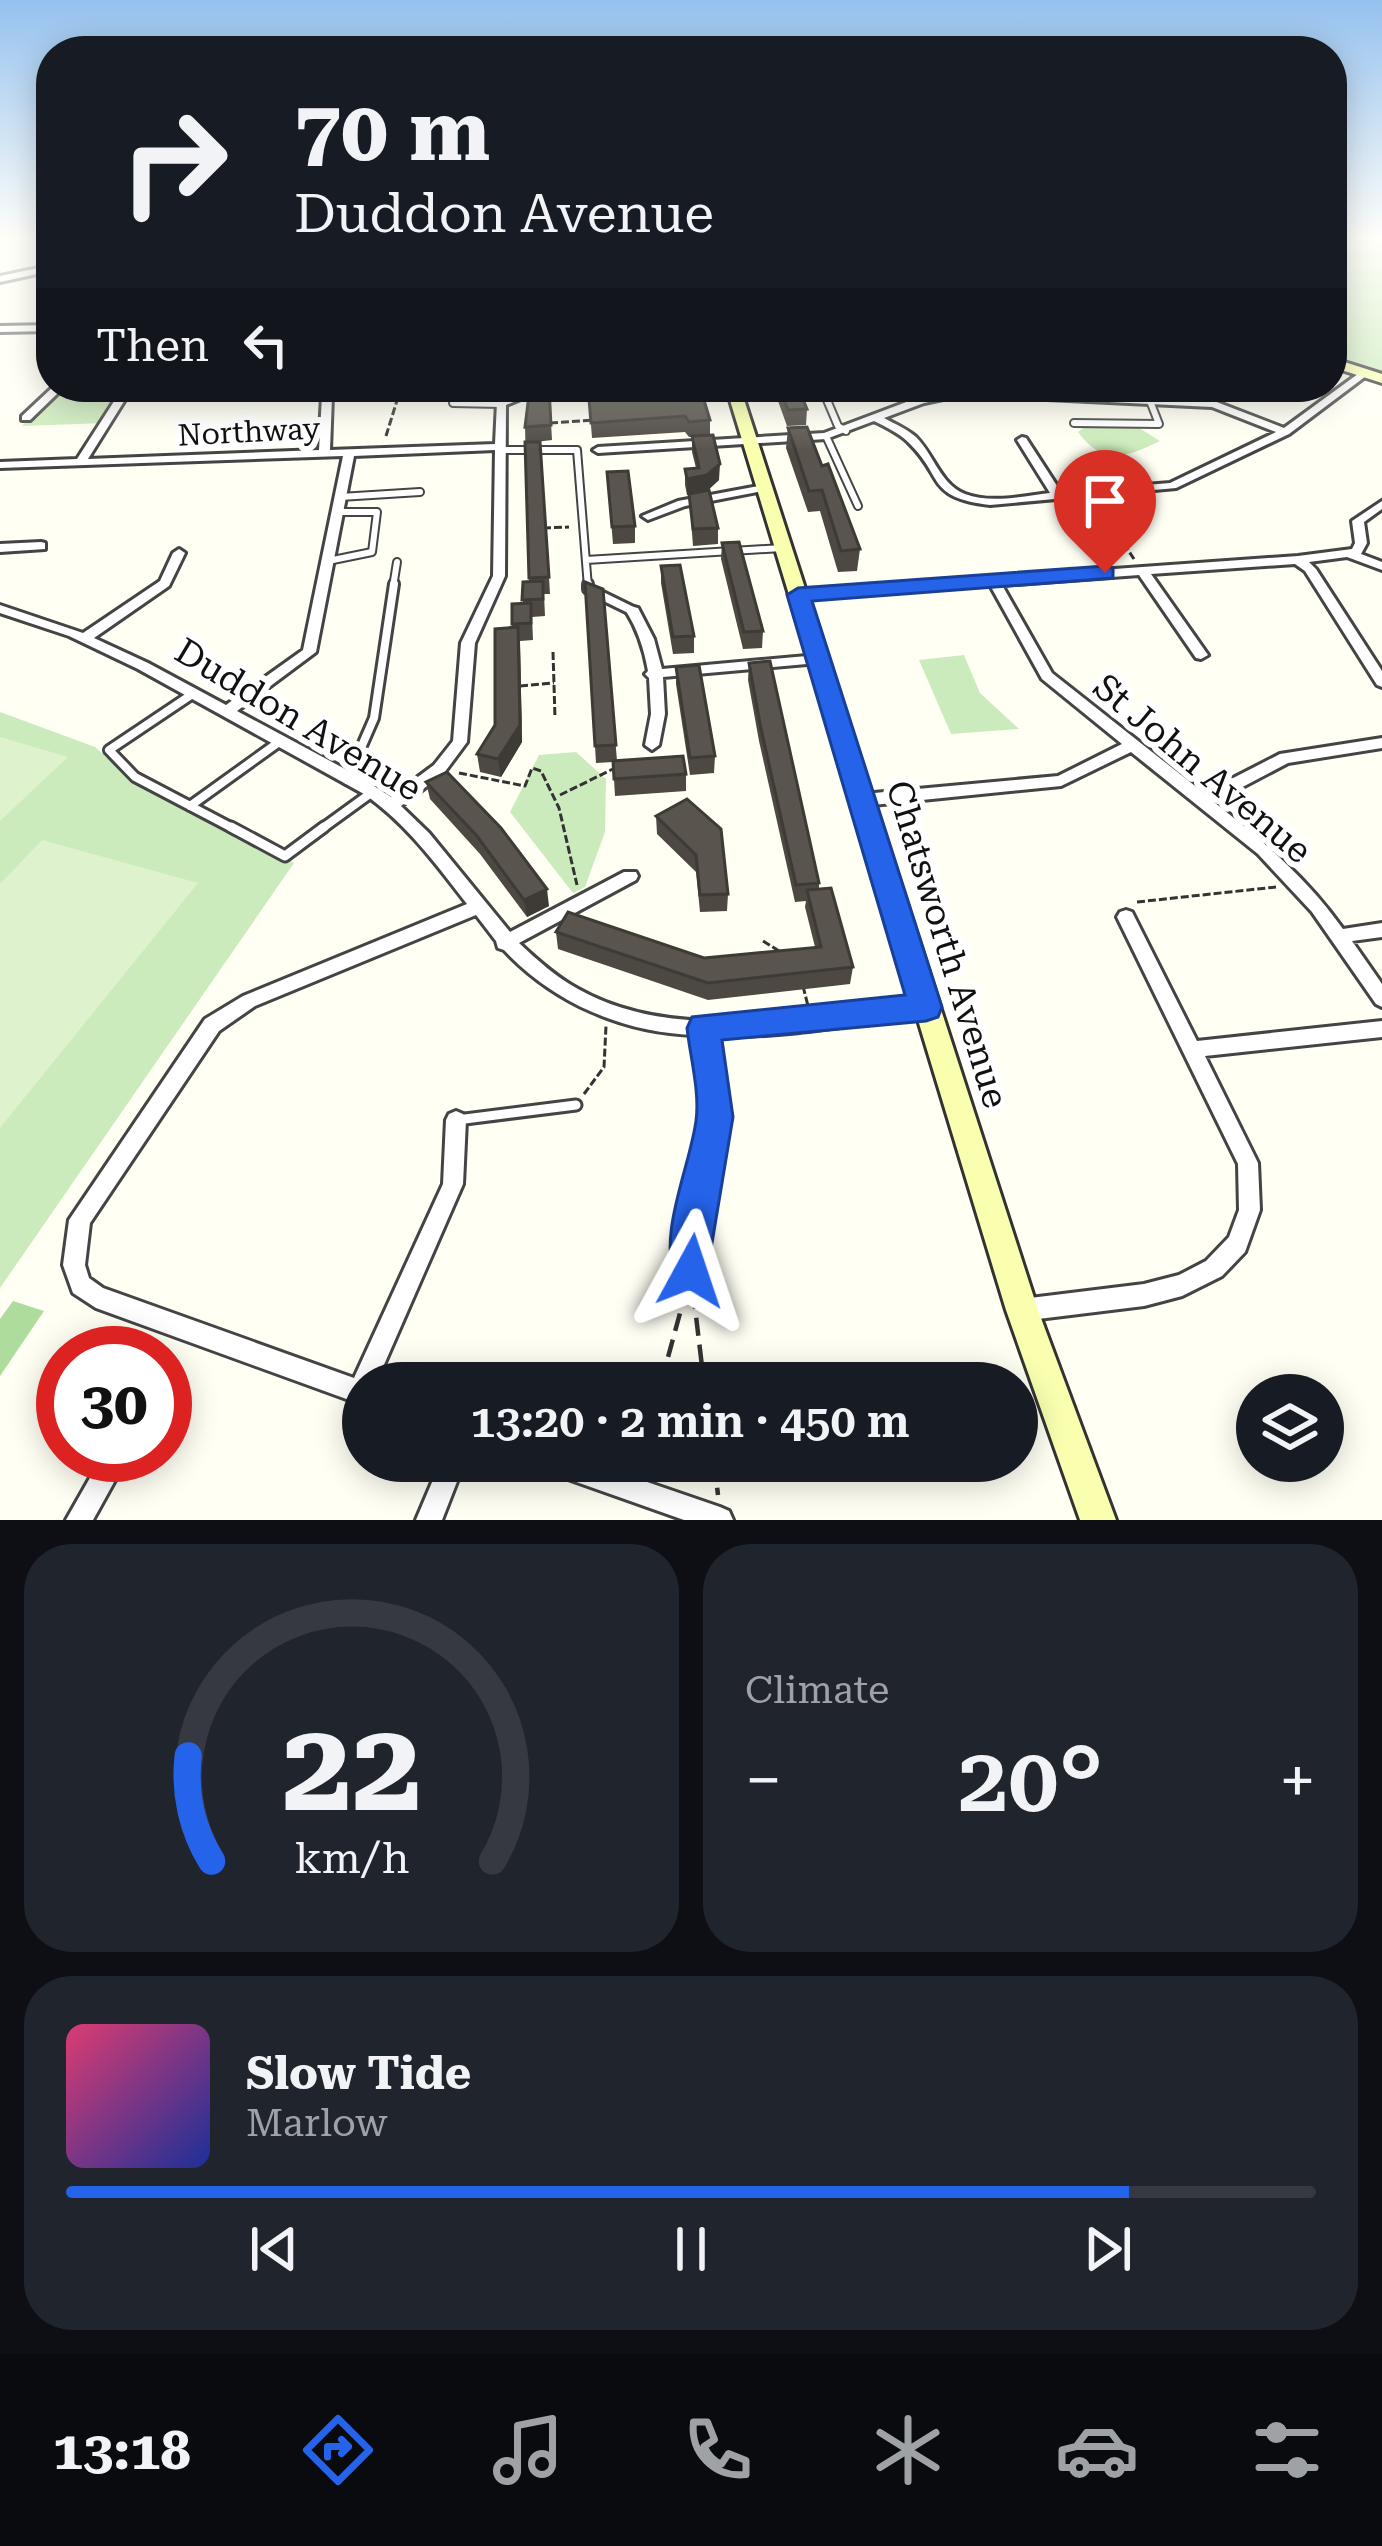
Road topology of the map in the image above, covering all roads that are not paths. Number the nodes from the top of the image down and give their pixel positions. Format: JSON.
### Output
{"nodes":[{"id":1,"x":36,"y":328,"type":"edge"},
{"id":2,"x":0,"y":329,"type":"edge"},
{"id":3,"x":1347,"y":367,"type":"edge"},
{"id":4,"x":1365,"y":373,"type":"junction"},
{"id":5,"x":1382,"y":379,"type":"edge"},
{"id":6,"x":1347,"y":386,"type":"edge"},
{"id":7,"x":43,"y":402,"type":"edge"},
{"id":8,"x":118,"y":402,"type":"edge"},
{"id":9,"x":327,"y":402,"type":"edge"},
{"id":10,"x":504,"y":402,"type":"edge"},
{"id":11,"x":737,"y":402,"type":"edge"},
{"id":12,"x":828,"y":402,"type":"edge"},
{"id":13,"x":913,"y":402,"type":"edge"},
{"id":14,"x":1150,"y":402,"type":"edge"},
{"id":15,"x":1166,"y":402,"type":"edge"},
{"id":16,"x":1326,"y":402,"type":"edge"},
{"id":17,"x":1214,"y":404,"type":"joint"},
{"id":18,"x":26,"y":418,"type":"dead end"},
{"id":19,"x":878,"y":419,"type":"junction"},
{"id":20,"x":1074,"y":423,"type":"dead end"},
{"id":21,"x":846,"y":431,"type":"junction"},
{"id":22,"x":1285,"y":432,"type":"junction"},
{"id":23,"x":826,"y":436,"type":"junction"},
{"id":24,"x":1022,"y":440,"type":"dead end"},
{"id":25,"x":749,"y":442,"type":"junction"},
{"id":26,"x":500,"y":448,"type":"junction"},
{"id":27,"x":598,"y":450,"type":"dead end"},
{"id":28,"x":324,"y":452,"type":"junction"},
{"id":29,"x":350,"y":452,"type":"junction"},
{"id":30,"x":80,"y":463,"type":"junction"},
{"id":31,"x":0,"y":465,"type":"edge"},
{"id":32,"x":764,"y":488,"type":"junction"},
{"id":33,"x":420,"y":492,"type":"dead end"},
{"id":34,"x":1058,"y":497,"type":"junction"},
{"id":35,"x":339,"y":505,"type":"junction"},
{"id":36,"x":857,"y":506,"type":"dead end"},
{"id":37,"x":1382,"y":506,"type":"edge"},
{"id":38,"x":648,"y":515,"type":"dead end"},
{"id":39,"x":41,"y":546,"type":"dead end"},
{"id":40,"x":0,"y":548,"type":"edge"},
{"id":41,"x":782,"y":548,"type":"junction"},
{"id":42,"x":179,"y":553,"type":"dead end"},
{"id":43,"x":1351,"y":554,"type":"junction"},
{"id":44,"x":586,"y":560,"type":"junction"},
{"id":45,"x":1298,"y":560,"type":"junction"},
{"id":46,"x":328,"y":561,"type":"junction"},
{"id":47,"x":397,"y":562,"type":"dead end"},
{"id":48,"x":1382,"y":566,"type":"edge"},
{"id":49,"x":1142,"y":570,"type":"junction"},
{"id":50,"x":993,"y":580,"type":"junction"},
{"id":51,"x":798,"y":595,"type":"junction"},
{"id":52,"x":0,"y":609,"type":"edge"},
{"id":53,"x":633,"y":610,"type":"joint"},
{"id":54,"x":85,"y":638,"type":"junction"},
{"id":55,"x":1201,"y":655,"type":"dead end"},
{"id":56,"x":818,"y":658,"type":"junction"},
{"id":57,"x":652,"y":674,"type":"junction"},
{"id":58,"x":1382,"y":682,"type":"edge"},
{"id":59,"x":194,"y":693,"type":"junction"},
{"id":60,"x":226,"y":712,"type":"junction"},
{"id":61,"x":279,"y":742,"type":"junction"},
{"id":62,"x":1382,"y":743,"type":"edge"},
{"id":63,"x":652,"y":745,"type":"road end"},
{"id":64,"x":1132,"y":745,"type":"junction"},
{"id":65,"x":347,"y":779,"type":"junction"},
{"id":66,"x":371,"y":793,"type":"junction"},
{"id":67,"x":862,"y":800,"type":"junction"},
{"id":68,"x":1204,"y":800,"type":"junction"},
{"id":69,"x":391,"y":805,"type":"junction"},
{"id":70,"x":190,"y":806,"type":"junction"},
{"id":71,"x":631,"y":877,"type":"dead end"},
{"id":72,"x":476,"y":908,"type":"junction"},
{"id":73,"x":1126,"y":917,"type":"road end"},
{"id":74,"x":1382,"y":930,"type":"edge"},
{"id":75,"x":1340,"y":936,"type":"junction"},
{"id":76,"x":504,"y":943,"type":"junction"},
{"id":77,"x":1382,"y":999,"type":"edge"},
{"id":78,"x":926,"y":1007,"type":"junction"},
{"id":79,"x":704,"y":1028,"type":"junction"},
{"id":80,"x":1382,"y":1028,"type":"edge"},
{"id":81,"x":1195,"y":1049,"type":"junction"},
{"id":82,"x":576,"y":1105,"type":"road end"},
{"id":83,"x":456,"y":1120,"type":"joint"},
{"id":84,"x":691,"y":1271,"type":"road end"},
{"id":85,"x":1022,"y":1310,"type":"junction"},
{"id":86,"x":375,"y":1362,"type":"edge"},
{"id":87,"x":342,"y":1382,"type":"edge"},
{"id":88,"x":102,"y":1482,"type":"edge"},
{"id":89,"x":444,"y":1482,"type":"edge"},
{"id":90,"x":622,"y":1482,"type":"edge"},
{"id":91,"x":719,"y":1510,"type":"edge"},
{"id":92,"x":80,"y":1520,"type":"edge"},
{"id":93,"x":429,"y":1520,"type":"edge"},
{"id":94,"x":1098,"y":1520,"type":"edge"}],
"edges":[{"from":1,"to":2,"type":"street"},
{"from":3,"to":4,"type":"street"},
{"from":4,"to":5,"type":"street"},
{"from":4,"to":6,"type":"street"},
{"from":7,"to":18,"type":"street"},
{"from":8,"to":30,"type":"street"},
{"from":9,"to":28,"type":"street"},
{"from":10,"to":26,"type":"street"},
{"from":11,"to":25,"type":"street","name":"Chatsworth Avenue"},
{"from":12,"to":21,"type":"lane"},
{"from":13,"to":19,"type":"street"},
{"from":14,"to":20,"type":"lane"},
{"from":15,"to":17,"type":"street"},
{"from":16,"to":22,"type":"street"},
{"from":17,"to":22,"type":"street"},
{"from":19,"to":21,"type":"street"},
{"from":19,"to":34,"type":"street"},
{"from":21,"to":23,"type":"street"},
{"from":22,"to":34,"type":"street"},
{"from":23,"to":25,"type":"street"},
{"from":23,"to":36,"type":"lane"},
{"from":24,"to":34,"type":"street"},
{"from":25,"to":27,"type":"street"},
{"from":25,"to":32,"type":"street","name":"Chatsworth Avenue"},
{"from":26,"to":29,"type":"street","name":"Northway"},
{"from":26,"to":44,"type":"lane"},
{"from":26,"to":69,"type":"street"},
{"from":28,"to":29,"type":"street","name":"Northway"},
{"from":28,"to":30,"type":"street","name":"Northway"},
{"from":29,"to":35,"type":"street"},
{"from":30,"to":31,"type":"street","name":"Northway"},
{"from":32,"to":38,"type":"street"},
{"from":32,"to":41,"type":"street","name":"Chatsworth Avenue"},
{"from":33,"to":35,"type":"lane"},
{"from":35,"to":46,"type":"street"},
{"from":35,"to":46,"type":"lane"},
{"from":37,"to":43,"type":"street"},
{"from":39,"to":40,"type":"street"},
{"from":41,"to":44,"type":"lane"},
{"from":41,"to":51,"type":"street","name":"Chatsworth Avenue"},
{"from":42,"to":54,"type":"street"},
{"from":43,"to":45,"type":"street"},
{"from":43,"to":48,"type":"street"},
{"from":44,"to":53,"type":"lane"},
{"from":45,"to":49,"type":"street"},
{"from":45,"to":58,"type":"street"},
{"from":46,"to":60,"type":"street"},
{"from":47,"to":65,"type":"lane"},
{"from":49,"to":50,"type":"street"},
{"from":49,"to":55,"type":"street"},
{"from":50,"to":51,"type":"street"},
{"from":50,"to":64,"type":"street","name":"St John Avenue"},
{"from":51,"to":56,"type":"street","name":"Chatsworth Avenue"},
{"from":52,"to":54,"type":"street","name":"Duddon Avenue"},
{"from":53,"to":57,"type":"street"},
{"from":54,"to":59,"type":"street","name":"Duddon Avenue"},
{"from":56,"to":57,"type":"street"},
{"from":56,"to":67,"type":"street","name":"Chatsworth Avenue"},
{"from":57,"to":63,"type":"street"},
{"from":59,"to":60,"type":"street","name":"Duddon Avenue"},
{"from":59,"to":70,"type":"lane"},
{"from":60,"to":61,"type":"street","name":"Duddon Avenue"},
{"from":61,"to":65,"type":"street","name":"Duddon Avenue"},
{"from":61,"to":70,"type":"lane"},
{"from":62,"to":68,"type":"street"},
{"from":64,"to":67,"type":"street"},
{"from":64,"to":68,"type":"street","name":"St John Avenue"},
{"from":65,"to":66,"type":"street","name":"Duddon Avenue"},
{"from":66,"to":69,"type":"street","name":"Duddon Avenue"},
{"from":66,"to":70,"type":"lane"},
{"from":67,"to":78,"type":"street","name":"Chatsworth Avenue"},
{"from":68,"to":75,"type":"street","name":"St John Avenue"},
{"from":69,"to":72,"type":"street","name":"Duddon Avenue"},
{"from":71,"to":76,"type":"street"},
{"from":72,"to":76,"type":"street","name":"Duddon Avenue"},
{"from":72,"to":87,"type":"street"},
{"from":73,"to":81,"type":"street"},
{"from":74,"to":75,"type":"street"},
{"from":75,"to":77,"type":"street","name":"St John Avenue"},
{"from":76,"to":79,"type":"street","name":"Duddon Avenue"},
{"from":78,"to":79,"type":"street","name":"Duddon Avenue"},
{"from":78,"to":85,"type":"street","name":"Chatsworth Avenue"},
{"from":79,"to":84,"type":"street"},
{"from":80,"to":81,"type":"street"},
{"from":81,"to":85,"type":"street"},
{"from":82,"to":83,"type":"lane"},
{"from":83,"to":86,"type":"street"},
{"from":85,"to":94,"type":"street","name":"Chatsworth Avenue"},
{"from":88,"to":92,"type":"street"},
{"from":89,"to":93,"type":"street"},
{"from":90,"to":91,"type":"street"}]}
